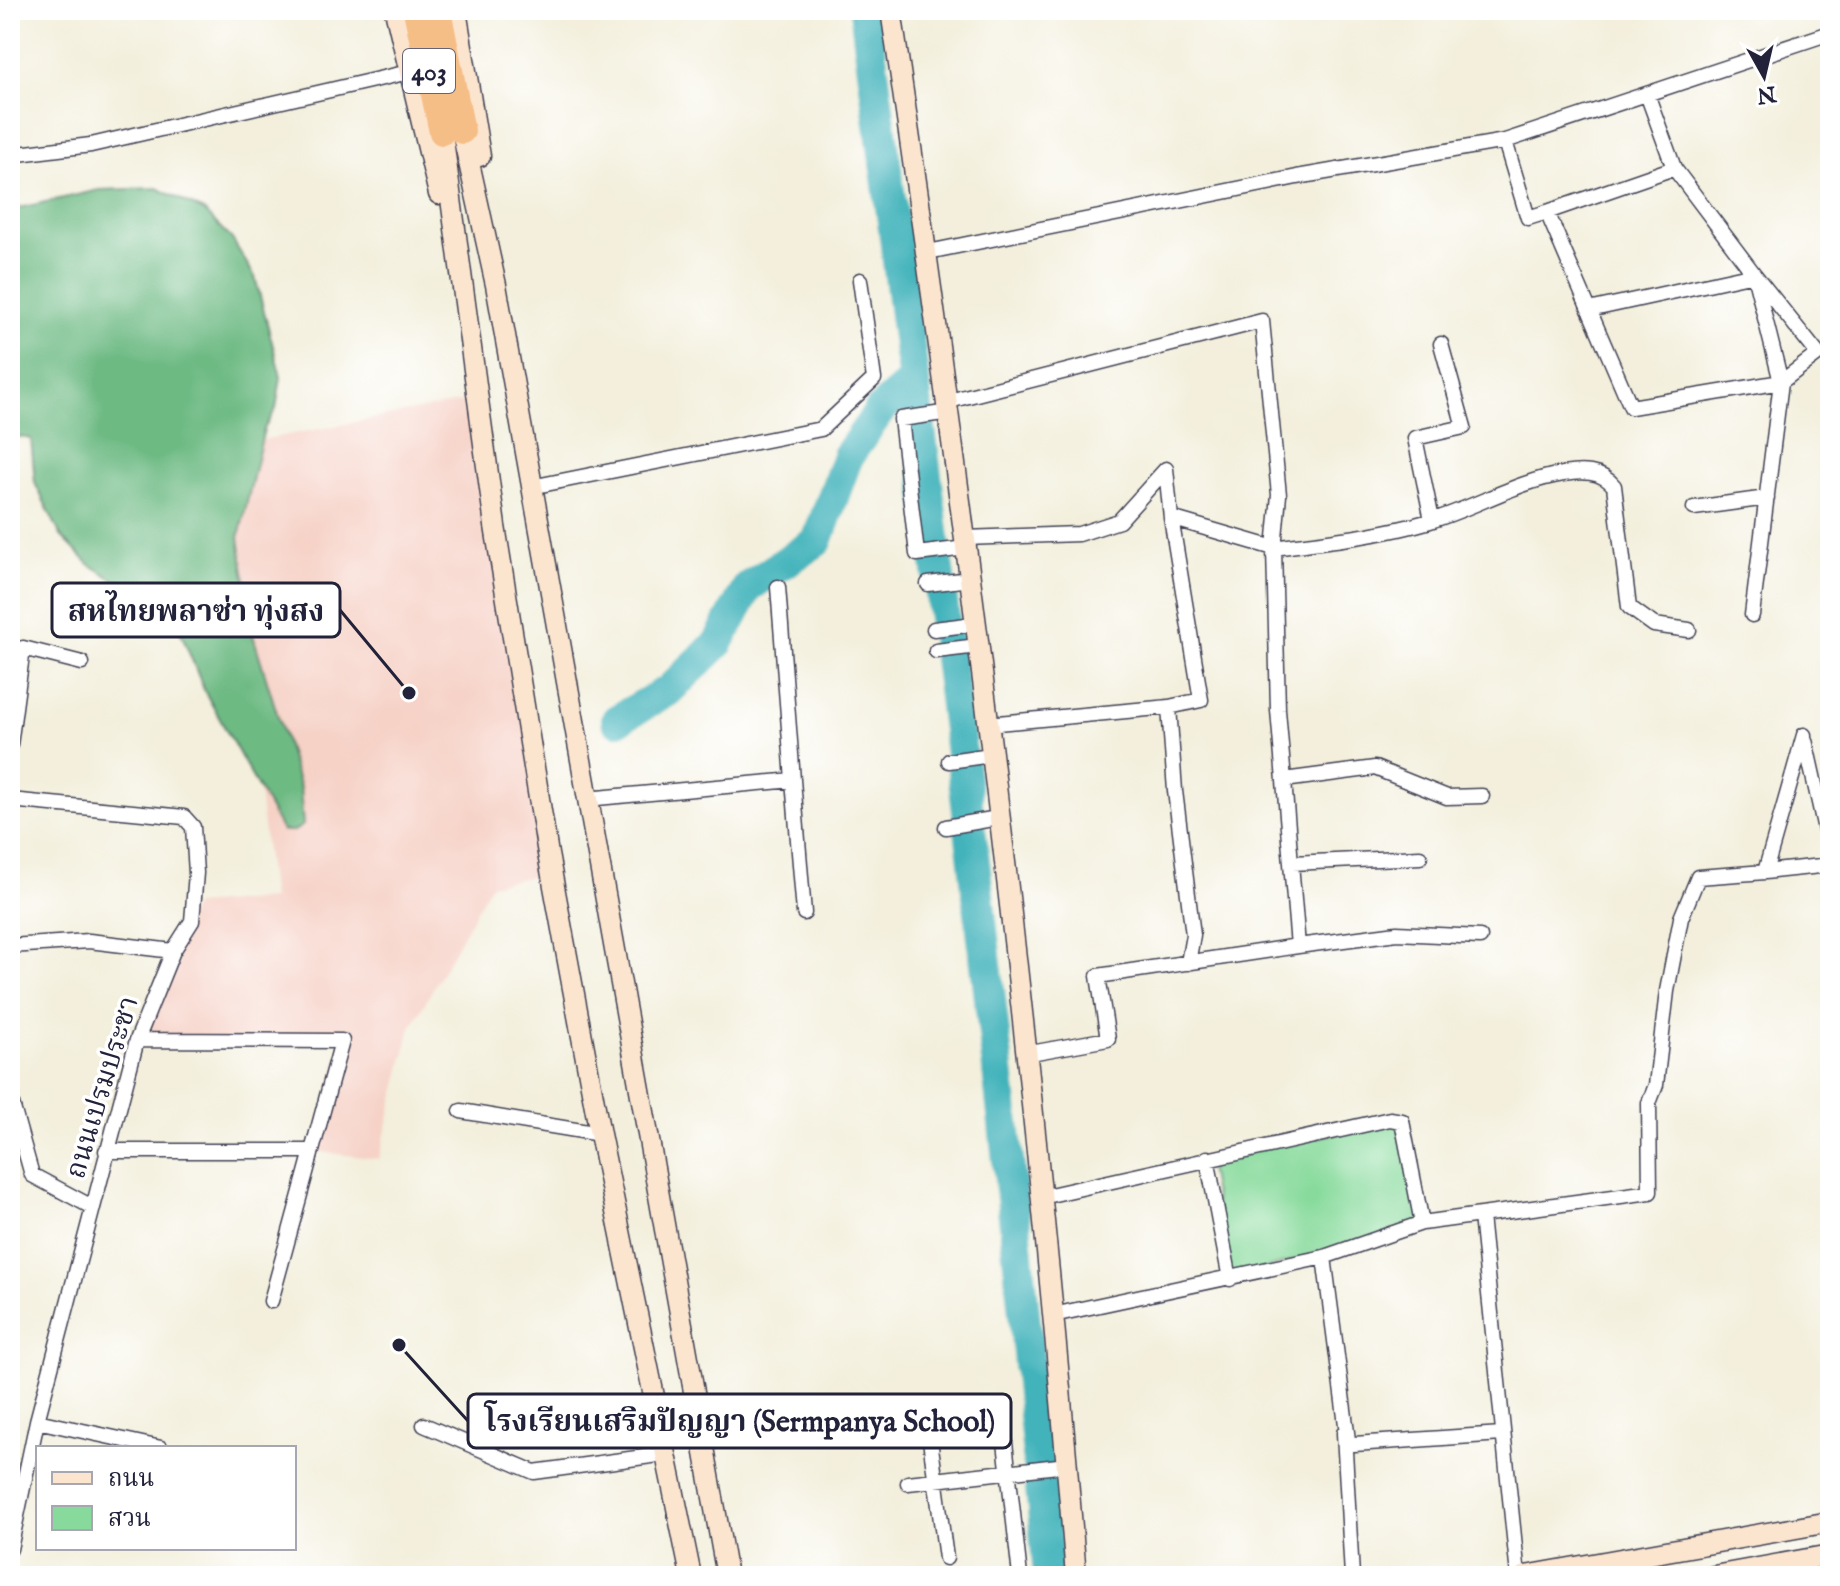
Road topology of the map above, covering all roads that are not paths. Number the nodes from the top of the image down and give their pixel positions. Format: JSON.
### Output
{"nodes":[{"id":1,"x":395,"y":10,"type":"edge"},
{"id":2,"x":416,"y":10,"type":"edge"},
{"id":3,"x":438,"y":10,"type":"edge"},
{"id":4,"x":456,"y":10,"type":"edge"},
{"id":5,"x":891,"y":10,"type":"edge"},
{"id":6,"x":1830,"y":33,"type":"edge"},
{"id":7,"x":409,"y":72,"type":"junction"},
{"id":8,"x":1647,"y":94,"type":"junction"},
{"id":9,"x":452,"y":132,"type":"junction"},
{"id":10,"x":1505,"y":141,"type":"junction"},
{"id":11,"x":10,"y":155,"type":"edge"},
{"id":12,"x":1674,"y":168,"type":"junction"},
{"id":13,"x":1547,"y":212,"type":"junction"},
{"id":14,"x":928,"y":252,"type":"junction"},
{"id":15,"x":1754,"y":274,"type":"junction"},
{"id":16,"x":860,"y":280,"type":"dead end"},
{"id":17,"x":460,"y":284,"type":"junction"},
{"id":18,"x":496,"y":285,"type":"junction"},
{"id":19,"x":1589,"y":310,"type":"junction"},
{"id":20,"x":1441,"y":344,"type":"dead end"},
{"id":21,"x":1781,"y":382,"type":"junction"},
{"id":22,"x":949,"y":409,"type":"junction"},
{"id":23,"x":531,"y":487,"type":"junction"},
{"id":24,"x":1767,"y":498,"type":"junction"},
{"id":25,"x":1694,"y":508,"type":"dead end"},
{"id":26,"x":1171,"y":518,"type":"junction"},
{"id":27,"x":1432,"y":520,"type":"junction"},
{"id":28,"x":965,"y":545,"type":"junction"},
{"id":29,"x":1274,"y":548,"type":"junction"},
{"id":30,"x":969,"y":579,"type":"junction"},
{"id":31,"x":928,"y":584,"type":"dead end"},
{"id":32,"x":778,"y":587,"type":"dead end"},
{"id":33,"x":1752,"y":615,"type":"dead end"},
{"id":34,"x":974,"y":624,"type":"junction"},
{"id":35,"x":934,"y":629,"type":"dead end"},
{"id":36,"x":1689,"y":630,"type":"dead end"},
{"id":37,"x":977,"y":646,"type":"junction"},
{"id":38,"x":936,"y":651,"type":"dead end"},
{"id":39,"x":82,"y":663,"type":"dead end"},
{"id":40,"x":1169,"y":707,"type":"junction"},
{"id":41,"x":987,"y":724,"type":"junction"},
{"id":42,"x":10,"y":745,"type":"edge"},
{"id":43,"x":991,"y":755,"type":"junction"},
{"id":44,"x":949,"y":761,"type":"dead end"},
{"id":45,"x":793,"y":780,"type":"junction"},
{"id":46,"x":1284,"y":780,"type":"junction"},
{"id":47,"x":1482,"y":796,"type":"dead end"},
{"id":48,"x":586,"y":799,"type":"junction"},
{"id":49,"x":10,"y":800,"type":"edge"},
{"id":50,"x":990,"y":820,"type":"junction"},
{"id":51,"x":946,"y":827,"type":"dead end"},
{"id":52,"x":1830,"y":852,"type":"edge"},
{"id":53,"x":1420,"y":857,"type":"dead end"},
{"id":54,"x":1292,"y":863,"type":"junction"},
{"id":55,"x":1830,"y":865,"type":"edge"},
{"id":56,"x":1765,"y":872,"type":"junction"},
{"id":57,"x":804,"y":913,"type":"dead end"},
{"id":58,"x":1480,"y":937,"type":"dead end"},
{"id":59,"x":10,"y":946,"type":"edge"},
{"id":60,"x":1298,"y":946,"type":"junction"},
{"id":61,"x":173,"y":951,"type":"junction"},
{"id":62,"x":1188,"y":963,"type":"junction"},
{"id":63,"x":137,"y":1040,"type":"junction"},
{"id":64,"x":1025,"y":1054,"type":"junction"},
{"id":65,"x":10,"y":1097,"type":"edge"},
{"id":66,"x":461,"y":1111,"type":"dead end"},
{"id":67,"x":600,"y":1134,"type":"junction"},
{"id":68,"x":106,"y":1151,"type":"junction"},
{"id":69,"x":312,"y":1151,"type":"junction"},
{"id":70,"x":1207,"y":1158,"type":"junction"},
{"id":71,"x":1041,"y":1197,"type":"junction"},
{"id":72,"x":92,"y":1207,"type":"junction"},
{"id":73,"x":1481,"y":1216,"type":"junction"},
{"id":74,"x":1422,"y":1223,"type":"junction"},
{"id":75,"x":1324,"y":1257,"type":"junction"},
{"id":76,"x":1230,"y":1279,"type":"junction"},
{"id":77,"x":271,"y":1301,"type":"dead end"},
{"id":78,"x":1053,"y":1315,"type":"junction"},
{"id":79,"x":37,"y":1421,"type":"junction"},
{"id":80,"x":1003,"y":1424,"type":"dead end"},
{"id":81,"x":424,"y":1425,"type":"dead end"},
{"id":82,"x":928,"y":1425,"type":"dead end"},
{"id":83,"x":1344,"y":1433,"type":"junction"},
{"id":84,"x":1502,"y":1434,"type":"junction"},
{"id":85,"x":152,"y":1446,"type":"edge"},
{"id":86,"x":666,"y":1454,"type":"junction"},
{"id":87,"x":1061,"y":1466,"type":"junction"},
{"id":88,"x":1007,"y":1472,"type":"junction"},
{"id":89,"x":935,"y":1481,"type":"junction"},
{"id":90,"x":908,"y":1483,"type":"dead end"},
{"id":91,"x":1830,"y":1522,"type":"edge"},
{"id":92,"x":10,"y":1547,"type":"edge"},
{"id":93,"x":1830,"y":1555,"type":"edge"},
{"id":94,"x":946,"y":1558,"type":"dead end"},
{"id":95,"x":495,"y":1576,"type":"edge"},
{"id":96,"x":501,"y":1576,"type":"edge"},
{"id":97,"x":688,"y":1576,"type":"edge"},
{"id":98,"x":727,"y":1576,"type":"edge"},
{"id":99,"x":1020,"y":1576,"type":"edge"},
{"id":100,"x":1076,"y":1576,"type":"edge"},
{"id":101,"x":1352,"y":1576,"type":"edge"},
{"id":102,"x":1518,"y":1576,"type":"edge"},
{"id":103,"x":1525,"y":1576,"type":"edge"},
{"id":104,"x":1714,"y":1576,"type":"edge"}],
"edges":[{"from":1,"to":7,"type":"main road"},
{"from":2,"to":9,"type":"highway","number":"403"},
{"from":3,"to":9,"type":"highway","number":"403"},
{"from":4,"to":18,"type":"main road"},
{"from":5,"to":14,"type":"main road"},
{"from":6,"to":8,"type":"street"},
{"from":7,"to":11,"type":"street"},
{"from":7,"to":17,"type":"main road"},
{"from":8,"to":10,"type":"street"},
{"from":8,"to":12,"type":"street"},
{"from":9,"to":17,"type":"main road","number":"403"},
{"from":9,"to":18,"type":"main road","number":"403"},
{"from":10,"to":13,"type":"street"},
{"from":10,"to":14,"type":"street"},
{"from":12,"to":13,"type":"street"},
{"from":12,"to":15,"type":"street"},
{"from":13,"to":19,"type":"street"},
{"from":14,"to":22,"type":"main road"},
{"from":15,"to":19,"type":"street"},
{"from":15,"to":21,"type":"street"},
{"from":15,"to":21,"type":"street"},
{"from":16,"to":23,"type":"street"},
{"from":17,"to":67,"type":"main road","number":"403"},
{"from":18,"to":23,"type":"main road","number":"403"},
{"from":19,"to":21,"type":"street"},
{"from":20,"to":27,"type":"street"},
{"from":21,"to":24,"type":"street"},
{"from":22,"to":28,"type":"main road"},
{"from":22,"to":28,"type":"street"},
{"from":22,"to":29,"type":"street"},
{"from":23,"to":48,"type":"main road","number":"403"},
{"from":24,"to":25,"type":"street"},
{"from":24,"to":33,"type":"street"},
{"from":26,"to":28,"type":"street"},
{"from":26,"to":29,"type":"street"},
{"from":26,"to":40,"type":"street"},
{"from":27,"to":29,"type":"street"},
{"from":27,"to":36,"type":"street"},
{"from":28,"to":30,"type":"main road"},
{"from":29,"to":46,"type":"street"},
{"from":30,"to":31,"type":"street"},
{"from":30,"to":34,"type":"main road"},
{"from":32,"to":45,"type":"street"},
{"from":34,"to":35,"type":"street"},
{"from":34,"to":37,"type":"main road"},
{"from":37,"to":38,"type":"street"},
{"from":37,"to":41,"type":"main road"},
{"from":39,"to":42,"type":"street"},
{"from":40,"to":41,"type":"street"},
{"from":40,"to":62,"type":"street"},
{"from":41,"to":43,"type":"main road"},
{"from":43,"to":44,"type":"street"},
{"from":43,"to":50,"type":"main road"},
{"from":45,"to":48,"type":"street"},
{"from":45,"to":57,"type":"street"},
{"from":46,"to":47,"type":"street"},
{"from":46,"to":54,"type":"street"},
{"from":48,"to":98,"type":"main road"},
{"from":49,"to":61,"type":"street","name":"ถนนเปรมประชา"},
{"from":50,"to":51,"type":"street"},
{"from":50,"to":64,"type":"main road"},
{"from":52,"to":56,"type":"street"},
{"from":53,"to":54,"type":"street"},
{"from":54,"to":60,"type":"street"},
{"from":55,"to":56,"type":"street"},
{"from":56,"to":73,"type":"street"},
{"from":58,"to":60,"type":"street"},
{"from":59,"to":61,"type":"street"},
{"from":60,"to":62,"type":"street"},
{"from":61,"to":63,"type":"street","name":"ถนนเปรมประชา"},
{"from":62,"to":64,"type":"street"},
{"from":63,"to":68,"type":"street","name":"ถนนเปรมประชา"},
{"from":63,"to":69,"type":"street"},
{"from":64,"to":71,"type":"main road"},
{"from":65,"to":72,"type":"street"},
{"from":66,"to":67,"type":"street"},
{"from":67,"to":86,"type":"main road"},
{"from":68,"to":69,"type":"street"},
{"from":68,"to":72,"type":"street","name":"ถนนเปรมประชา"},
{"from":69,"to":77,"type":"street"},
{"from":70,"to":71,"type":"street"},
{"from":70,"to":74,"type":"street"},
{"from":70,"to":76,"type":"street"},
{"from":71,"to":78,"type":"main road"},
{"from":72,"to":79,"type":"street","name":"ถนนเปรมประชา"},
{"from":73,"to":74,"type":"street"},
{"from":73,"to":84,"type":"street"},
{"from":74,"to":75,"type":"street"},
{"from":75,"to":76,"type":"street"},
{"from":75,"to":83,"type":"street"},
{"from":76,"to":78,"type":"street"},
{"from":78,"to":87,"type":"main road"},
{"from":79,"to":85,"type":"street"},
{"from":79,"to":92,"type":"street","name":"ถนนเปรมประชา"},
{"from":80,"to":88,"type":"street"},
{"from":81,"to":86,"type":"street"},
{"from":82,"to":89,"type":"street"},
{"from":83,"to":84,"type":"street"},
{"from":83,"to":101,"type":"street"},
{"from":84,"to":102,"type":"street"},
{"from":86,"to":97,"type":"main road"},
{"from":87,"to":88,"type":"street"},
{"from":87,"to":100,"type":"main road"},
{"from":88,"to":89,"type":"street"},
{"from":88,"to":99,"type":"street"},
{"from":89,"to":90,"type":"street"},
{"from":89,"to":94,"type":"street"},
{"from":91,"to":103,"type":"main road"},
{"from":93,"to":104,"type":"main road"},
{"from":95,"to":96,"type":"street"}]}
